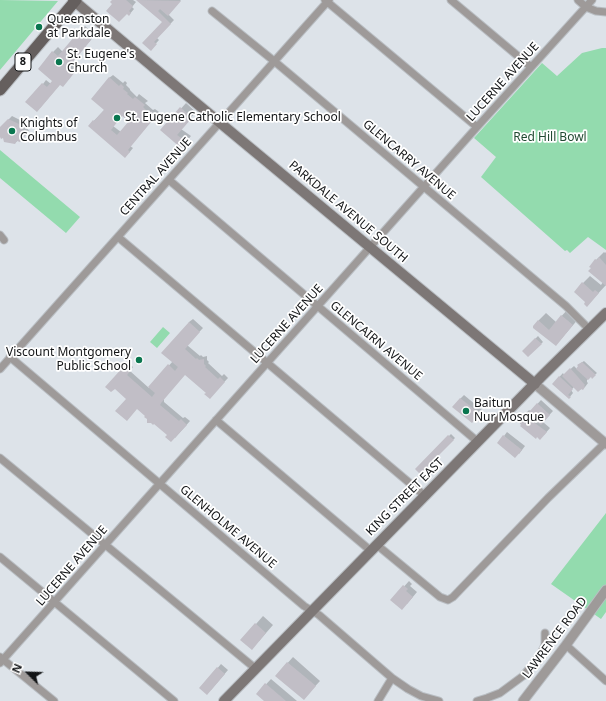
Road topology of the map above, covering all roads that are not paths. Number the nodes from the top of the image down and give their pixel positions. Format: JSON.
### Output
{"nodes":[{"id":1,"x":75,"y":0,"type":"edge"},
{"id":2,"x":451,"y":0,"type":"edge"},
{"id":3,"x":578,"y":0,"type":"edge"},
{"id":4,"x":592,"y":0,"type":"edge"},
{"id":5,"x":327,"y":1,"type":"edge"},
{"id":6,"x":586,"y":7,"type":"junction"},
{"id":7,"x":212,"y":11,"type":"dead end"},
{"id":8,"x":606,"y":12,"type":"edge"},
{"id":9,"x":274,"y":60,"type":"junction"},
{"id":10,"x":530,"y":67,"type":"junction"},
{"id":11,"x":0,"y":90,"type":"edge"},
{"id":12,"x":219,"y":123,"type":"junction"},
{"id":13,"x":477,"y":127,"type":"junction"},
{"id":14,"x":168,"y":180,"type":"junction"},
{"id":15,"x":424,"y":186,"type":"junction"},
{"id":16,"x":118,"y":237,"type":"junction"},
{"id":17,"x":370,"y":248,"type":"junction"},
{"id":18,"x":318,"y":306,"type":"junction"},
{"id":19,"x":606,"y":313,"type":"edge"},
{"id":20,"x":589,"y":329,"type":"junction"},
{"id":21,"x":10,"y":357,"type":"junction"},
{"id":22,"x":267,"y":363,"type":"junction"},
{"id":23,"x":0,"y":369,"type":"edge"},
{"id":24,"x":535,"y":384,"type":"junction"},
{"id":25,"x":216,"y":420,"type":"junction"},
{"id":26,"x":478,"y":442,"type":"junction"},
{"id":27,"x":606,"y":443,"type":"edge"},
{"id":28,"x":0,"y":458,"type":"edge"},
{"id":29,"x":160,"y":483,"type":"junction"},
{"id":30,"x":425,"y":496,"type":"junction"},
{"id":31,"x":105,"y":545,"type":"junction"},
{"id":32,"x":374,"y":548,"type":"junction"},
{"id":33,"x":0,"y":557,"type":"edge"},
{"id":34,"x":606,"y":590,"type":"edge"},
{"id":35,"x":55,"y":602,"type":"junction"},
{"id":36,"x":312,"y":610,"type":"junction"},
{"id":37,"x":545,"y":632,"type":"dead end"},
{"id":38,"x":566,"y":645,"type":"junction"},
{"id":39,"x":1,"y":659,"type":"edge"},
{"id":40,"x":256,"y":669,"type":"junction"},
{"id":41,"x":392,"y":678,"type":"junction"},
{"id":42,"x":606,"y":680,"type":"edge"},
{"id":43,"x":54,"y":701,"type":"edge"},
{"id":44,"x":174,"y":701,"type":"edge"},
{"id":45,"x":224,"y":701,"type":"edge"},
{"id":46,"x":378,"y":701,"type":"edge"},
{"id":47,"x":439,"y":701,"type":"edge"},
{"id":48,"x":477,"y":701,"type":"edge"},
{"id":49,"x":523,"y":701,"type":"edge"}],
"edges":[{"from":1,"to":11,"type":"main road","number":"8"},
{"from":1,"to":12,"type":"main road","name":"PARKDALE AVENUE SOUTH"},
{"from":2,"to":10,"type":"street"},
{"from":3,"to":6,"type":"street"},
{"from":4,"to":6,"type":"street","name":"LUCERNE AVENUE"},
{"from":5,"to":9,"type":"street","name":"CENTRAL AVENUE"},
{"from":5,"to":13,"type":"street"},
{"from":6,"to":8,"type":"street"},
{"from":6,"to":10,"type":"street","name":"LUCERNE AVENUE"},
{"from":7,"to":9,"type":"street","name":"GLENCARRY AVENUE"},
{"from":9,"to":12,"type":"street","name":"CENTRAL AVENUE"},
{"from":9,"to":15,"type":"street","name":"GLENCARRY AVENUE"},
{"from":10,"to":13,"type":"street","name":"LUCERNE AVENUE"},
{"from":12,"to":14,"type":"street","name":"CENTRAL AVENUE"},
{"from":12,"to":17,"type":"main road","name":"PARKDALE AVENUE SOUTH"},
{"from":13,"to":15,"type":"street","name":"LUCERNE AVENUE"},
{"from":14,"to":16,"type":"street","name":"CENTRAL AVENUE"},
{"from":14,"to":18,"type":"street","name":"GLENCAIRN AVENUE"},
{"from":15,"to":17,"type":"street","name":"LUCERNE AVENUE"},
{"from":15,"to":20,"type":"street","name":"GLENCARRY AVENUE"},
{"from":16,"to":21,"type":"street","name":"CENTRAL AVENUE"},
{"from":16,"to":22,"type":"street"},
{"from":17,"to":18,"type":"street","name":"LUCERNE AVENUE"},
{"from":17,"to":24,"type":"main road","name":"PARKDALE AVENUE SOUTH"},
{"from":18,"to":22,"type":"street","name":"LUCERNE AVENUE"},
{"from":18,"to":26,"type":"street","name":"GLENCAIRN AVENUE"},
{"from":19,"to":20,"type":"main road","name":"KING STREET EAST"},
{"from":20,"to":24,"type":"main road","name":"KING STREET EAST"},
{"from":21,"to":23,"type":"street","name":"CENTRAL AVENUE"},
{"from":21,"to":29,"type":"street","name":"GLENHOLME AVENUE"},
{"from":22,"to":25,"type":"street","name":"LUCERNE AVENUE"},
{"from":22,"to":30,"type":"street"},
{"from":24,"to":26,"type":"main road","name":"KING STREET EAST"},
{"from":24,"to":27,"type":"street","name":"PARKDALE AVENUE SOUTH"},
{"from":25,"to":29,"type":"street","name":"LUCERNE AVENUE"},
{"from":25,"to":32,"type":"street"},
{"from":26,"to":30,"type":"main road","name":"KING STREET EAST"},
{"from":27,"to":32,"type":"street"},
{"from":28,"to":31,"type":"street"},
{"from":29,"to":31,"type":"street","name":"LUCERNE AVENUE"},
{"from":29,"to":36,"type":"street","name":"GLENHOLME AVENUE"},
{"from":30,"to":32,"type":"main road","name":"KING STREET EAST"},
{"from":31,"to":35,"type":"street","name":"LUCERNE AVENUE"},
{"from":31,"to":40,"type":"street"},
{"from":32,"to":36,"type":"main road","name":"KING STREET EAST"},
{"from":33,"to":35,"type":"street"},
{"from":34,"to":38,"type":"street","name":"LAWRENCE ROAD"},
{"from":35,"to":39,"type":"street","name":"LUCERNE AVENUE"},
{"from":35,"to":44,"type":"street"},
{"from":36,"to":40,"type":"main road","name":"KING STREET EAST"},
{"from":36,"to":41,"type":"street","name":"GLENHOLME AVENUE"},
{"from":37,"to":48,"type":"street"},
{"from":38,"to":42,"type":"street"},
{"from":38,"to":49,"type":"street","name":"LAWRENCE ROAD"},
{"from":39,"to":43,"type":"street"},
{"from":40,"to":45,"type":"main road","name":"KING STREET EAST"},
{"from":41,"to":46,"type":"street"},
{"from":41,"to":47,"type":"street","name":"GLENHOLME AVENUE"}]}
